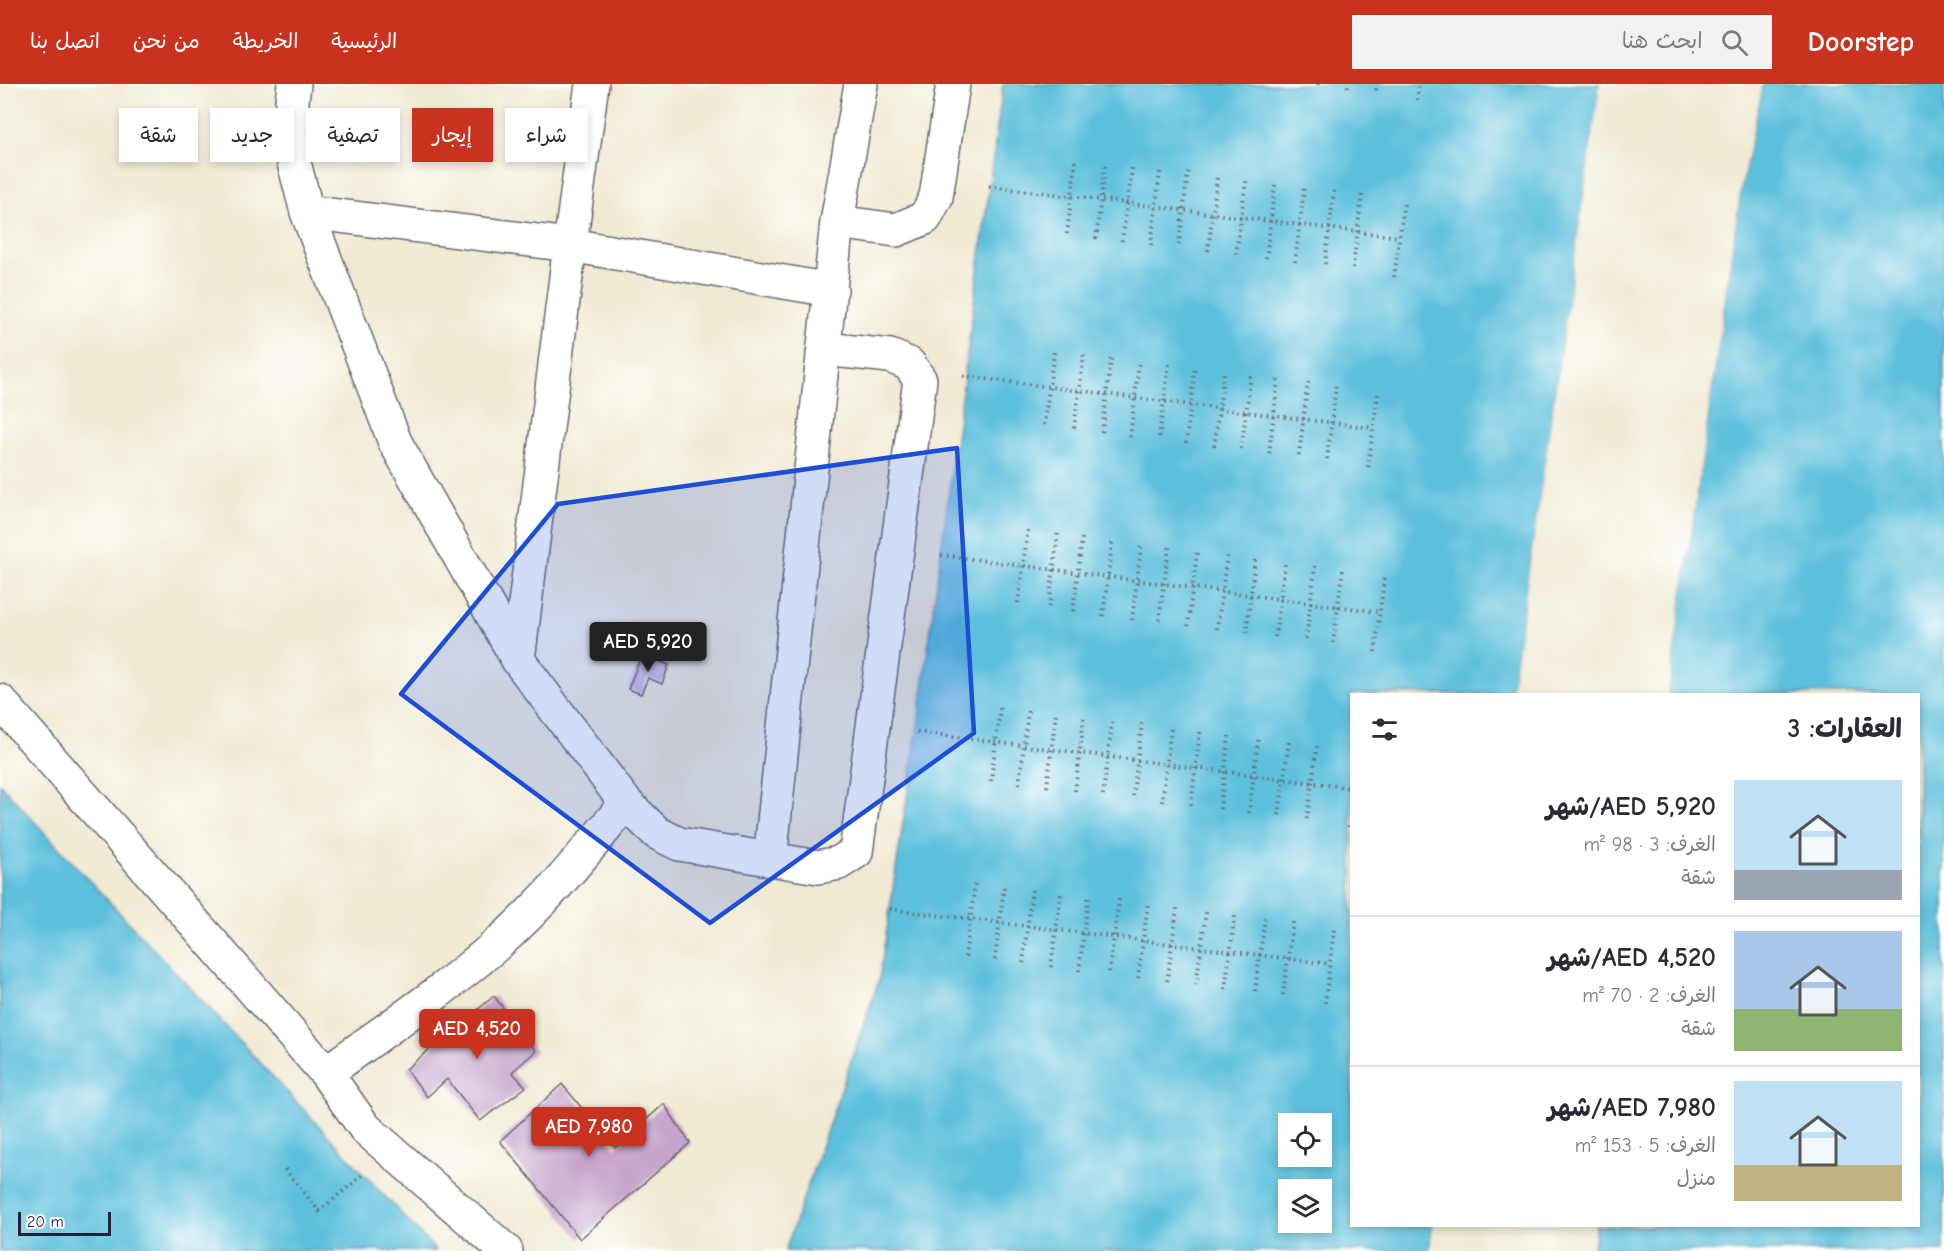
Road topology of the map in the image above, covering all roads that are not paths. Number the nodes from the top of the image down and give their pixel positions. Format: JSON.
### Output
{"nodes":[{"id":1,"x":294,"y":84,"type":"edge"},
{"id":2,"x":592,"y":84,"type":"edge"},
{"id":3,"x":861,"y":84,"type":"edge"},
{"id":4,"x":953,"y":84,"type":"edge"},
{"id":5,"x":307,"y":212,"type":"junction"},
{"id":6,"x":837,"y":222,"type":"junction"},
{"id":7,"x":570,"y":245,"type":"junction"},
{"id":8,"x":831,"y":290,"type":"junction"},
{"id":9,"x":824,"y":349,"type":"junction"},
{"id":10,"x":518,"y":660,"type":"junction"},
{"id":11,"x":0,"y":701,"type":"edge"},
{"id":12,"x":626,"y":802,"type":"junction"},
{"id":13,"x":770,"y":860,"type":"junction"},
{"id":14,"x":326,"y":1072,"type":"junction"},
{"id":15,"x":506,"y":1251,"type":"edge"}],
"edges":[{"from":1,"to":5,"type":"lane"},
{"from":2,"to":7,"type":"lane"},
{"from":3,"to":6,"type":"lane"},
{"from":4,"to":6,"type":"lane"},
{"from":5,"to":7,"type":"lane"},
{"from":5,"to":10,"type":"lane"},
{"from":6,"to":8,"type":"lane"},
{"from":7,"to":8,"type":"lane"},
{"from":7,"to":10,"type":"lane"},
{"from":8,"to":9,"type":"lane"},
{"from":9,"to":13,"type":"lane"},
{"from":9,"to":13,"type":"lane"},
{"from":10,"to":12,"type":"lane"},
{"from":11,"to":14,"type":"lane"},
{"from":12,"to":13,"type":"lane"},
{"from":12,"to":14,"type":"lane"},
{"from":14,"to":15,"type":"lane"}]}
